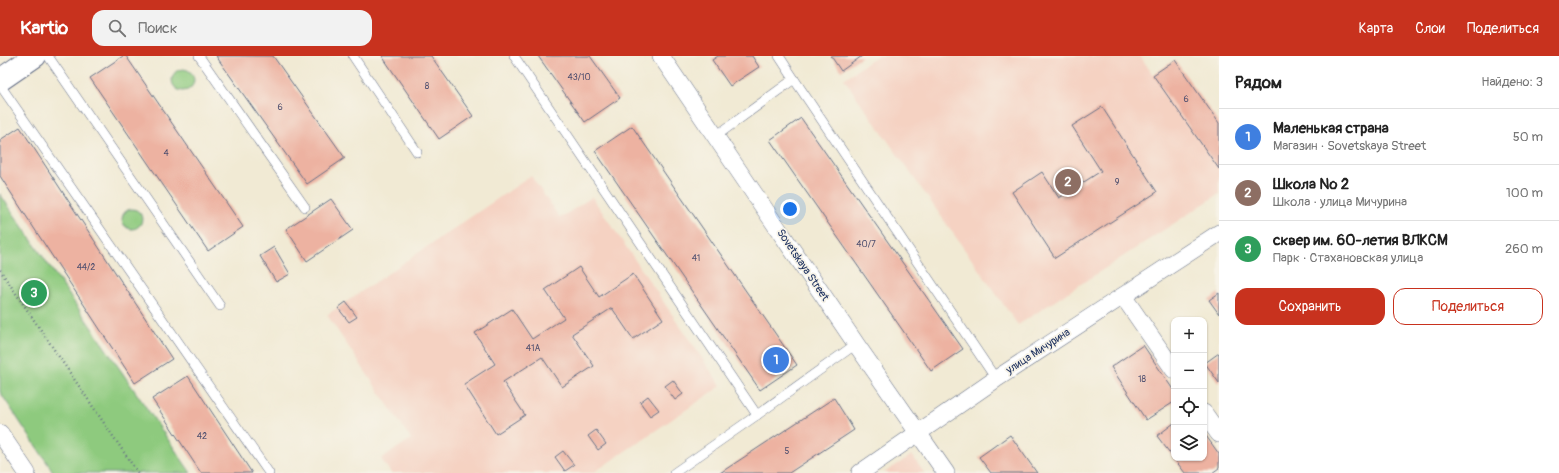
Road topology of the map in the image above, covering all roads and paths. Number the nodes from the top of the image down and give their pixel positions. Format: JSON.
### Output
{"nodes":[{"id":1,"x":35,"y":56,"type":"edge"},
{"id":2,"x":48,"y":56,"type":"edge"},
{"id":3,"x":199,"y":56,"type":"edge"},
{"id":4,"x":353,"y":56,"type":"edge"},
{"id":5,"x":514,"y":56,"type":"edge"},
{"id":6,"x":661,"y":56,"type":"edge"},
{"id":7,"x":779,"y":56,"type":"edge"},
{"id":8,"x":794,"y":79,"type":"junction"},
{"id":9,"x":0,"y":80,"type":"edge"},
{"id":10,"x":0,"y":85,"type":"edge"},
{"id":11,"x":716,"y":136,"type":"junction"},
{"id":12,"x":417,"y":152,"type":"dead end"},
{"id":13,"x":305,"y":207,"type":"dead end"},
{"id":14,"x":1219,"y":233,"type":"edge"},
{"id":15,"x":0,"y":270,"type":"edge"},
{"id":16,"x":1123,"y":296,"type":"junction"},
{"id":17,"x":220,"y":306,"type":"dead end"},
{"id":18,"x":856,"y":344,"type":"junction"},
{"id":19,"x":1171,"y":366,"type":"edge"},
{"id":20,"x":996,"y":379,"type":"junction"},
{"id":21,"x":757,"y":415,"type":"junction"},
{"id":22,"x":1207,"y":417,"type":"edge"},
{"id":23,"x":0,"y":433,"type":"edge"},
{"id":24,"x":918,"y":433,"type":"junction"},
{"id":25,"x":1219,"y":434,"type":"edge"},
{"id":26,"x":23,"y":471,"type":"edge"},
{"id":27,"x":138,"y":473,"type":"edge"},
{"id":28,"x":269,"y":473,"type":"edge"},
{"id":29,"x":674,"y":473,"type":"edge"},
{"id":30,"x":860,"y":473,"type":"edge"},
{"id":31,"x":946,"y":473,"type":"edge"}],
"edges":[{"from":1,"to":9,"type":"street"},
{"from":2,"to":17,"type":"lane"},
{"from":3,"to":13,"type":"lane"},
{"from":4,"to":12,"type":"lane"},
{"from":5,"to":21,"type":"lane"},
{"from":6,"to":11,"type":"street","name":"Sovetskaya Street"},
{"from":7,"to":8,"type":"lane"},
{"from":8,"to":11,"type":"lane"},
{"from":8,"to":20,"type":"lane"},
{"from":10,"to":28,"type":"lane"},
{"from":11,"to":18,"type":"street","name":"Sovetskaya Street"},
{"from":14,"to":16,"type":"street","name":"улица Мичурина"},
{"from":15,"to":27,"type":"path"},
{"from":16,"to":19,"type":"street"},
{"from":16,"to":20,"type":"street","name":"улица Мичурина"},
{"from":18,"to":21,"type":"lane"},
{"from":18,"to":24,"type":"street","name":"Sovetskaya Street"},
{"from":20,"to":24,"type":"street","name":"улица Мичурина"},
{"from":21,"to":29,"type":"lane"},
{"from":22,"to":25,"type":"street"},
{"from":23,"to":26,"type":"street"},
{"from":24,"to":30,"type":"street","name":"улица Мичурина"},
{"from":24,"to":31,"type":"street","name":"Sovetskaya Street"}]}
